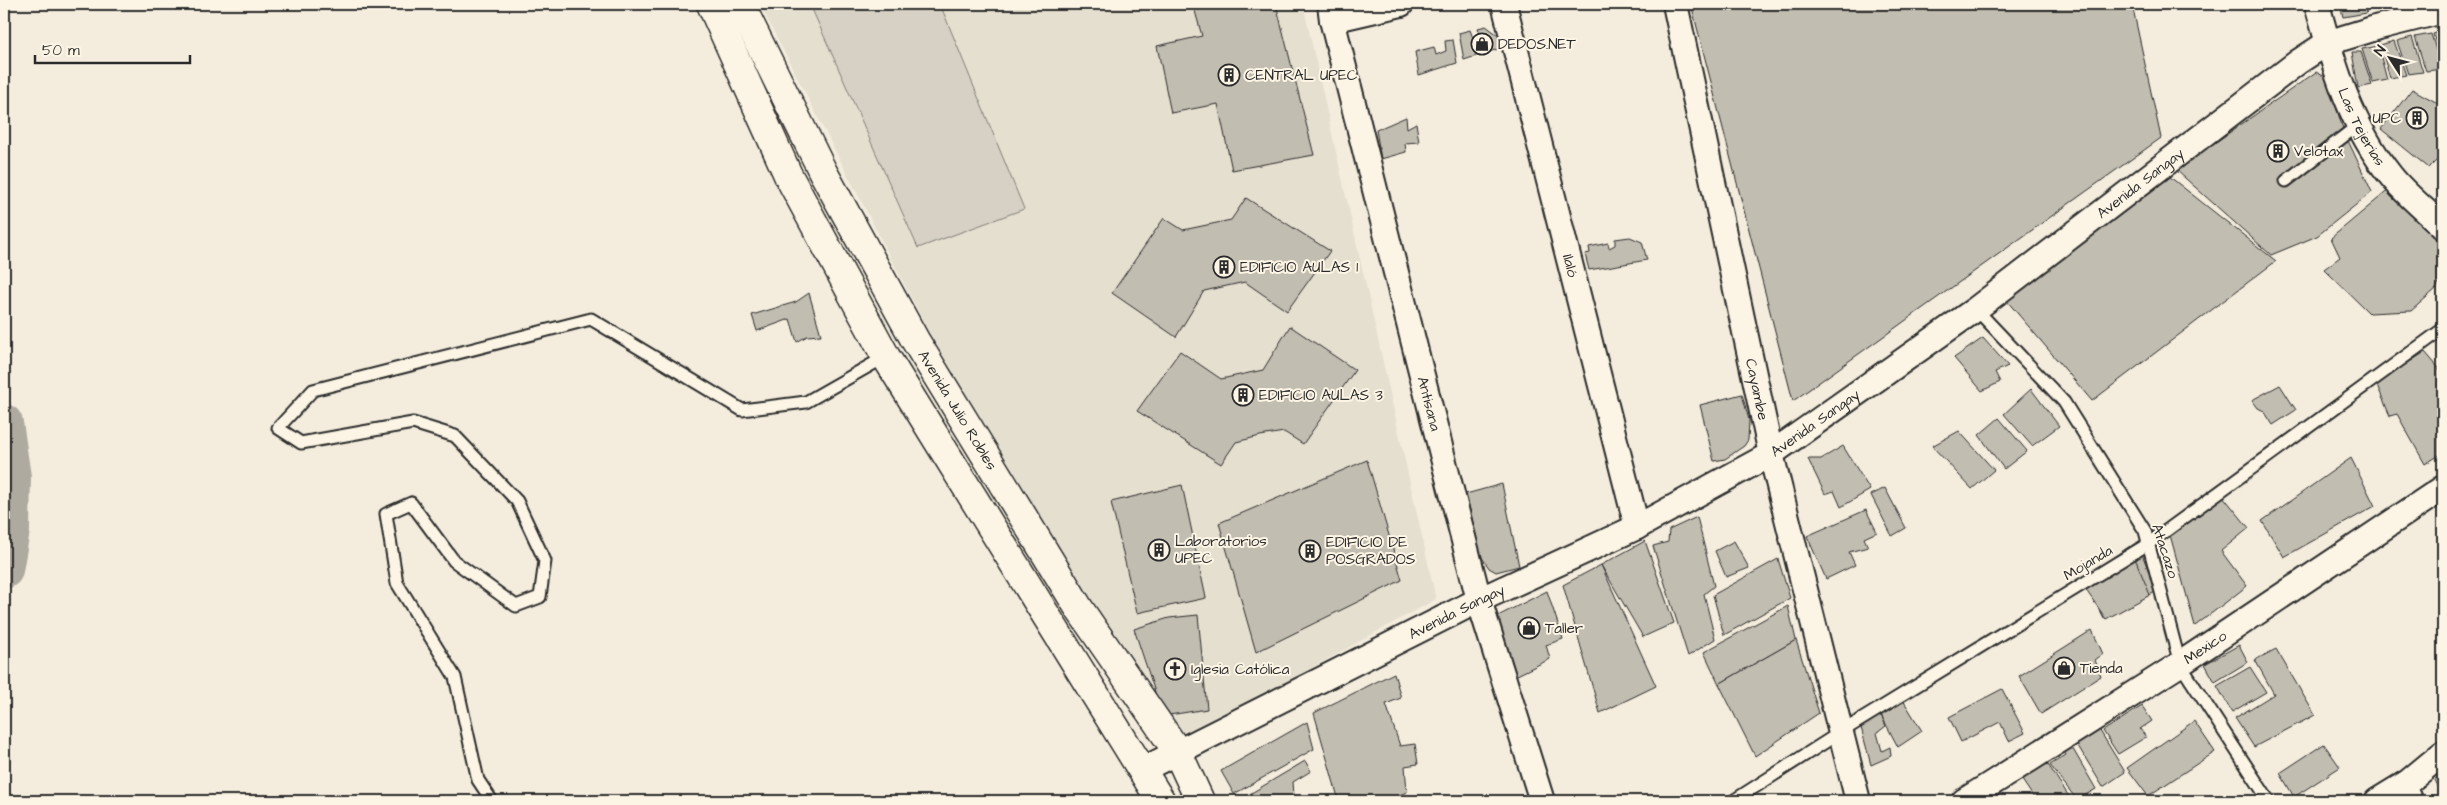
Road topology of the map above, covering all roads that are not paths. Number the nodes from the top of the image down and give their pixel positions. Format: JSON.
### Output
{"nodes":[{"id":1,"x":711,"y":4,"type":"edge"},
{"id":2,"x":740,"y":4,"type":"edge"},
{"id":3,"x":1400,"y":4,"type":"edge"},
{"id":4,"x":1504,"y":4,"type":"edge"},
{"id":5,"x":1675,"y":4,"type":"edge"},
{"id":6,"x":2317,"y":4,"type":"edge"},
{"id":7,"x":2443,"y":11,"type":"edge"},
{"id":8,"x":1331,"y":12,"type":"edge"},
{"id":9,"x":2327,"y":43,"type":"junction"},
{"id":10,"x":2357,"y":126,"type":"junction"},
{"id":11,"x":2286,"y":181,"type":"dead end"},
{"id":12,"x":2443,"y":227,"type":"edge"},
{"id":13,"x":1976,"y":309,"type":"junction"},
{"id":14,"x":2443,"y":329,"type":"edge"},
{"id":15,"x":886,"y":357,"type":"junction"},
{"id":16,"x":1771,"y":454,"type":"junction"},
{"id":17,"x":2443,"y":488,"type":"edge"},
{"id":18,"x":1637,"y":527,"type":"junction"},
{"id":19,"x":2148,"y":544,"type":"junction"},
{"id":20,"x":1479,"y":600,"type":"junction"},
{"id":21,"x":2180,"y":664,"type":"junction"},
{"id":22,"x":1841,"y":732,"type":"junction"},
{"id":23,"x":1177,"y":751,"type":"junction"},
{"id":24,"x":2443,"y":753,"type":"edge"},
{"id":25,"x":1142,"y":770,"type":"junction"},
{"id":26,"x":2412,"y":792,"type":"edge"},
{"id":27,"x":492,"y":801,"type":"edge"},
{"id":28,"x":1161,"y":801,"type":"edge"},
{"id":29,"x":1200,"y":801,"type":"edge"},
{"id":30,"x":1542,"y":801,"type":"edge"},
{"id":31,"x":1733,"y":801,"type":"edge"},
{"id":32,"x":1858,"y":801,"type":"edge"},
{"id":33,"x":1964,"y":801,"type":"edge"},
{"id":34,"x":2269,"y":801,"type":"edge"},
{"id":35,"x":2376,"y":801,"type":"edge"}],
"edges":[{"from":1,"to":15,"type":"main road","name":"Avenida Julio Robles"},
{"from":2,"to":23,"type":"main road","name":"Avenida Julio Robles"},
{"from":3,"to":8,"type":"street"},
{"from":4,"to":18,"type":"street","name":"Ilaló"},
{"from":5,"to":16,"type":"street","name":"Cayambe"},
{"from":6,"to":9,"type":"street","name":"Las Tejerias"},
{"from":7,"to":9,"type":"street","name":"Avenida Sangay"},
{"from":8,"to":20,"type":"street","name":"Antisana"},
{"from":9,"to":10,"type":"street","name":"Las Tejerias"},
{"from":9,"to":13,"type":"street","name":"Avenida Sangay"},
{"from":10,"to":11,"type":"lane"},
{"from":10,"to":12,"type":"street","name":"Las Tejerias"},
{"from":13,"to":16,"type":"street","name":"Avenida Sangay"},
{"from":13,"to":19,"type":"lane","name":"Atacazo"},
{"from":14,"to":19,"type":"lane","name":"Mojanda"},
{"from":15,"to":25,"type":"main road","name":"Avenida Julio Robles"},
{"from":15,"to":27,"type":"lane"},
{"from":16,"to":18,"type":"street","name":"Avenida Sangay"},
{"from":16,"to":22,"type":"street","name":"Cayambe"},
{"from":17,"to":21,"type":"street","name":"Mexico"},
{"from":18,"to":20,"type":"street","name":"Avenida Sangay"},
{"from":19,"to":21,"type":"lane","name":"Atacazo"},
{"from":19,"to":22,"type":"lane","name":"Mojanda"},
{"from":20,"to":23,"type":"street","name":"Avenida Sangay"},
{"from":20,"to":30,"type":"street","name":"Antisana"},
{"from":21,"to":33,"type":"street","name":"Mexico"},
{"from":21,"to":34,"type":"lane","name":"Atacazo"},
{"from":22,"to":31,"type":"lane","name":"Mojanda"},
{"from":22,"to":32,"type":"street","name":"Cayambe"},
{"from":23,"to":25,"type":"street","name":"Avenida Sangay"},
{"from":23,"to":29,"type":"main road","name":"Avenida Julio Robles"},
{"from":24,"to":26,"type":"street"},
{"from":25,"to":28,"type":"main road","name":"Avenida Julio Robles"},
{"from":26,"to":35,"type":"street"}]}
